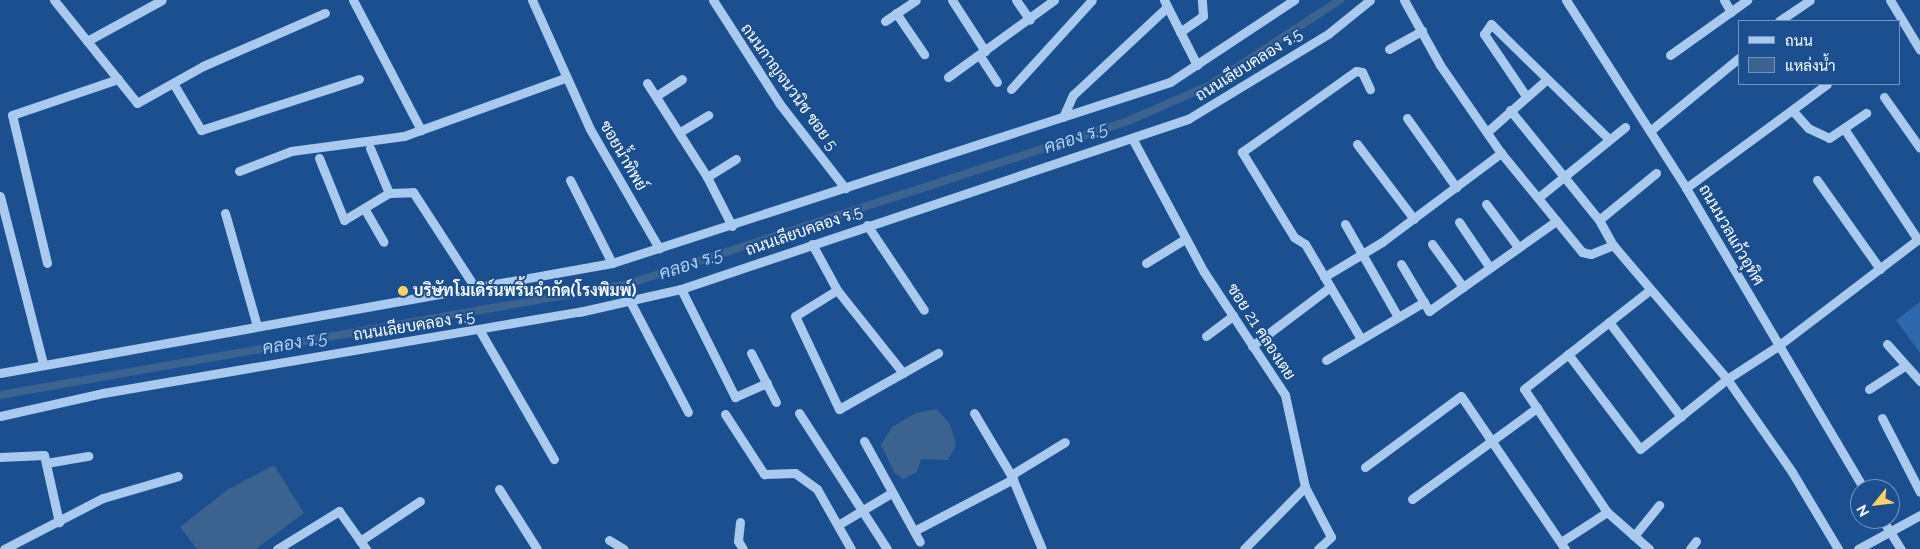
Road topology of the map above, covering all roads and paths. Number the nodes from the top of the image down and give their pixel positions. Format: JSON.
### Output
{"nodes":[{"id":1,"x":54,"y":0,"type":"edge"},
{"id":2,"x":162,"y":0,"type":"edge"},
{"id":3,"x":353,"y":0,"type":"edge"},
{"id":4,"x":532,"y":0,"type":"edge"},
{"id":5,"x":713,"y":0,"type":"edge"},
{"id":6,"x":916,"y":0,"type":"edge"},
{"id":7,"x":952,"y":0,"type":"edge"},
{"id":8,"x":1016,"y":0,"type":"edge"},
{"id":9,"x":1054,"y":0,"type":"edge"},
{"id":10,"x":1092,"y":0,"type":"edge"},
{"id":11,"x":1202,"y":0,"type":"edge"},
{"id":12,"x":1294,"y":0,"type":"edge"},
{"id":13,"x":1370,"y":0,"type":"edge"},
{"id":14,"x":1404,"y":0,"type":"edge"},
{"id":15,"x":1566,"y":0,"type":"edge"},
{"id":16,"x":1724,"y":0,"type":"edge"},
{"id":17,"x":1747,"y":0,"type":"edge"},
{"id":18,"x":1890,"y":0,"type":"edge"},
{"id":19,"x":1806,"y":3,"type":"edge"},
{"id":20,"x":1165,"y":4,"type":"edge"},
{"id":21,"x":1731,"y":12,"type":"junction"},
{"id":22,"x":325,"y":13,"type":"dead end"},
{"id":23,"x":896,"y":14,"type":"junction"},
{"id":24,"x":1030,"y":20,"type":"junction"},
{"id":25,"x":1780,"y":20,"type":"edge"},
{"id":26,"x":885,"y":21,"type":"dead end"},
{"id":27,"x":1907,"y":28,"type":"junction"},
{"id":28,"x":1422,"y":31,"type":"junction"},
{"id":29,"x":1180,"y":32,"type":"junction"},
{"id":30,"x":1900,"y":32,"type":"edge"},
{"id":31,"x":87,"y":41,"type":"junction"},
{"id":32,"x":1389,"y":49,"type":"dead end"},
{"id":33,"x":1920,"y":50,"type":"edge"},
{"id":34,"x":924,"y":54,"type":"dead end"},
{"id":35,"x":982,"y":54,"type":"junction"},
{"id":36,"x":1670,"y":56,"type":"dead end"},
{"id":37,"x":1738,"y":59,"type":"edge"},
{"id":38,"x":1197,"y":65,"type":"junction"},
{"id":39,"x":948,"y":77,"type":"dead end"},
{"id":40,"x":565,"y":78,"type":"junction"},
{"id":41,"x":359,"y":79,"type":"dead end"},
{"id":42,"x":682,"y":79,"type":"dead end"},
{"id":43,"x":118,"y":80,"type":"junction"},
{"id":44,"x":1546,"y":80,"type":"junction"},
{"id":45,"x":997,"y":82,"type":"dead end"},
{"id":46,"x":173,"y":83,"type":"junction"},
{"id":47,"x":647,"y":83,"type":"dead end"},
{"id":48,"x":1826,"y":85,"type":"edge"},
{"id":49,"x":1370,"y":88,"type":"dead end"},
{"id":50,"x":1011,"y":89,"type":"dead end"},
{"id":51,"x":656,"y":96,"type":"junction"},
{"id":52,"x":1526,"y":96,"type":"junction"},
{"id":53,"x":1884,"y":97,"type":"dead end"},
{"id":54,"x":1510,"y":110,"type":"junction"},
{"id":55,"x":1792,"y":110,"type":"junction"},
{"id":56,"x":1866,"y":113,"type":"dead end"},
{"id":57,"x":708,"y":115,"type":"dead end"},
{"id":58,"x":1063,"y":117,"type":"junction"},
{"id":59,"x":1407,"y":118,"type":"dead end"},
{"id":60,"x":1625,"y":127,"type":"dead end"},
{"id":61,"x":421,"y":130,"type":"junction"},
{"id":62,"x":1845,"y":130,"type":"junction"},
{"id":63,"x":1650,"y":131,"type":"junction"},
{"id":64,"x":680,"y":132,"type":"junction"},
{"id":65,"x":1487,"y":132,"type":"junction"},
{"id":66,"x":1132,"y":138,"type":"junction"},
{"id":67,"x":1609,"y":139,"type":"junction"},
{"id":68,"x":1357,"y":144,"type":"dead end"},
{"id":69,"x":370,"y":148,"type":"dead end"},
{"id":70,"x":1920,"y":148,"type":"edge"},
{"id":71,"x":1501,"y":153,"type":"junction"},
{"id":72,"x":319,"y":158,"type":"dead end"},
{"id":73,"x":736,"y":159,"type":"dead end"},
{"id":74,"x":239,"y":171,"type":"dead end"},
{"id":75,"x":1656,"y":173,"type":"dead end"},
{"id":76,"x":1563,"y":175,"type":"junction"},
{"id":77,"x":707,"y":177,"type":"junction"},
{"id":78,"x":570,"y":180,"type":"dead end"},
{"id":79,"x":1817,"y":180,"type":"dead end"},
{"id":80,"x":1456,"y":187,"type":"junction"},
{"id":81,"x":845,"y":188,"type":"junction"},
{"id":82,"x":1686,"y":188,"type":"junction"},
{"id":83,"x":389,"y":193,"type":"junction"},
{"id":84,"x":0,"y":196,"type":"edge"},
{"id":85,"x":1539,"y":197,"type":"junction"},
{"id":86,"x":1486,"y":204,"type":"dead end"},
{"id":87,"x":364,"y":208,"type":"junction"},
{"id":88,"x":225,"y":213,"type":"dead end"},
{"id":89,"x":1414,"y":219,"type":"junction"},
{"id":90,"x":1556,"y":220,"type":"junction"},
{"id":91,"x":1599,"y":220,"type":"junction"},
{"id":92,"x":1459,"y":222,"type":"dead end"},
{"id":93,"x":1345,"y":224,"type":"dead end"},
{"id":94,"x":867,"y":225,"type":"junction"},
{"id":95,"x":732,"y":226,"type":"junction"},
{"id":96,"x":1185,"y":239,"type":"junction"},
{"id":97,"x":1919,"y":239,"type":"edge"},
{"id":98,"x":384,"y":242,"type":"dead end"},
{"id":99,"x":812,"y":244,"type":"junction"},
{"id":100,"x":1432,"y":244,"type":"dead end"},
{"id":101,"x":1613,"y":245,"type":"junction"},
{"id":102,"x":1518,"y":247,"type":"junction"},
{"id":103,"x":659,"y":248,"type":"junction"},
{"id":104,"x":1362,"y":254,"type":"junction"},
{"id":105,"x":1146,"y":262,"type":"dead end"},
{"id":106,"x":48,"y":263,"type":"dead end"},
{"id":107,"x":612,"y":263,"type":"junction"},
{"id":108,"x":1400,"y":264,"type":"dead end"},
{"id":109,"x":1490,"y":268,"type":"junction"},
{"id":110,"x":1880,"y":269,"type":"junction"},
{"id":111,"x":1324,"y":277,"type":"junction"},
{"id":112,"x":1330,"y":287,"type":"junction"},
{"id":113,"x":1463,"y":287,"type":"junction"},
{"id":114,"x":476,"y":289,"type":"junction"},
{"id":115,"x":682,"y":289,"type":"junction"},
{"id":116,"x":836,"y":290,"type":"junction"},
{"id":117,"x":1650,"y":290,"type":"junction"},
{"id":118,"x":631,"y":302,"type":"junction"},
{"id":119,"x":1424,"y":302,"type":"junction"},
{"id":120,"x":924,"y":310,"type":"dead end"},
{"id":121,"x":1233,"y":316,"type":"junction"},
{"id":122,"x":1398,"y":317,"type":"junction"},
{"id":123,"x":1609,"y":322,"type":"junction"},
{"id":124,"x":257,"y":326,"type":"junction"},
{"id":125,"x":480,"y":330,"type":"junction"},
{"id":126,"x":1206,"y":336,"type":"dead end"},
{"id":127,"x":1361,"y":339,"type":"junction"},
{"id":128,"x":1888,"y":344,"type":"dead end"},
{"id":129,"x":1252,"y":346,"type":"junction"},
{"id":130,"x":1778,"y":346,"type":"junction"},
{"id":131,"x":751,"y":353,"type":"dead end"},
{"id":132,"x":938,"y":353,"type":"dead end"},
{"id":133,"x":1568,"y":354,"type":"junction"},
{"id":134,"x":1326,"y":360,"type":"dead end"},
{"id":135,"x":43,"y":364,"type":"junction"},
{"id":136,"x":1903,"y":367,"type":"junction"},
{"id":137,"x":0,"y":373,"type":"edge"},
{"id":138,"x":903,"y":373,"type":"junction"},
{"id":139,"x":1727,"y":378,"type":"junction"},
{"id":140,"x":1920,"y":381,"type":"edge"},
{"id":141,"x":767,"y":383,"type":"junction"},
{"id":142,"x":1869,"y":389,"type":"dead end"},
{"id":143,"x":776,"y":402,"type":"dead end"},
{"id":144,"x":1536,"y":408,"type":"junction"},
{"id":145,"x":688,"y":412,"type":"dead end"},
{"id":146,"x":974,"y":413,"type":"dead end"},
{"id":147,"x":725,"y":414,"type":"dead end"},
{"id":148,"x":799,"y":414,"type":"dead end"},
{"id":149,"x":0,"y":416,"type":"edge"},
{"id":150,"x":1681,"y":417,"type":"junction"},
{"id":151,"x":1882,"y":418,"type":"dead end"},
{"id":152,"x":864,"y":441,"type":"dead end"},
{"id":153,"x":1491,"y":441,"type":"junction"},
{"id":154,"x":1065,"y":442,"type":"dead end"},
{"id":155,"x":88,"y":456,"type":"dead end"},
{"id":156,"x":0,"y":457,"type":"edge"},
{"id":157,"x":554,"y":459,"type":"dead end"},
{"id":158,"x":46,"y":463,"type":"junction"},
{"id":159,"x":1365,"y":467,"type":"dead end"},
{"id":160,"x":178,"y":476,"type":"dead end"},
{"id":161,"x":1012,"y":477,"type":"junction"},
{"id":162,"x":1858,"y":479,"type":"edge"},
{"id":163,"x":1305,"y":487,"type":"junction"},
{"id":164,"x":499,"y":489,"type":"dead end"},
{"id":165,"x":1920,"y":492,"type":"edge"},
{"id":166,"x":888,"y":495,"type":"dead end"},
{"id":167,"x":1412,"y":499,"type":"dead end"},
{"id":168,"x":420,"y":501,"type":"dead end"},
{"id":169,"x":1659,"y":505,"type":"dead end"},
{"id":170,"x":866,"y":510,"type":"junction"},
{"id":171,"x":1607,"y":512,"type":"junction"},
{"id":172,"x":1920,"y":516,"type":"edge"},
{"id":173,"x":59,"y":522,"type":"junction"},
{"id":174,"x":740,"y":522,"type":"dead end"},
{"id":175,"x":838,"y":524,"type":"junction"},
{"id":176,"x":914,"y":530,"type":"junction"},
{"id":177,"x":1888,"y":530,"type":"junction"},
{"id":178,"x":1634,"y":536,"type":"junction"},
{"id":179,"x":609,"y":540,"type":"dead end"},
{"id":180,"x":920,"y":542,"type":"dead end"},
{"id":181,"x":363,"y":545,"type":"edge"},
{"id":182,"x":1563,"y":546,"type":"edge"},
{"id":183,"x":621,"y":548,"type":"edge"},
{"id":184,"x":4,"y":549,"type":"edge"},
{"id":185,"x":277,"y":549,"type":"edge"},
{"id":186,"x":537,"y":549,"type":"edge"},
{"id":187,"x":742,"y":549,"type":"edge"},
{"id":188,"x":851,"y":549,"type":"edge"},
{"id":189,"x":887,"y":549,"type":"edge"},
{"id":190,"x":1042,"y":549,"type":"edge"},
{"id":191,"x":1244,"y":549,"type":"edge"},
{"id":192,"x":1318,"y":549,"type":"edge"},
{"id":193,"x":1649,"y":549,"type":"edge"},
{"id":194,"x":1838,"y":549,"type":"edge"},
{"id":195,"x":1858,"y":549,"type":"edge"},
{"id":196,"x":1901,"y":549,"type":"edge"}],
"edges":[{"from":1,"to":31,"type":"street"},
{"from":2,"to":31,"type":"street"},
{"from":3,"to":61,"type":"street"},
{"from":4,"to":40,"type":"street","name":"ซอยน้ำทิพย์"},
{"from":5,"to":81,"type":"street","name":"ถนนกาญจนวนิช ซอย 5"},
{"from":6,"to":23,"type":"street"},
{"from":7,"to":35,"type":"street"},
{"from":8,"to":24,"type":"street"},
{"from":9,"to":24,"type":"street"},
{"from":10,"to":50,"type":"street"},
{"from":11,"to":29,"type":"street"},
{"from":12,"to":38,"type":"street","name":"ถนนเลียบคลอง ร.5"},
{"from":13,"to":66,"type":"street","name":"ถนนเลียบคลอง ร.5"},
{"from":14,"to":28,"type":"street"},
{"from":15,"to":63,"type":"street","name":"ถนนนวลแก้วอุทิศ"},
{"from":16,"to":21,"type":"street"},
{"from":17,"to":21,"type":"street"},
{"from":18,"to":27,"type":"street"},
{"from":19,"to":25,"type":"street"},
{"from":20,"to":29,"type":"street"},
{"from":20,"to":58,"type":"street"},
{"from":21,"to":36,"type":"street"},
{"from":22,"to":46,"type":"street"},
{"from":23,"to":26,"type":"street"},
{"from":23,"to":34,"type":"street"},
{"from":24,"to":35,"type":"street"},
{"from":27,"to":30,"type":"street"},
{"from":27,"to":33,"type":"street"},
{"from":28,"to":32,"type":"street"},
{"from":28,"to":65,"type":"street"},
{"from":29,"to":38,"type":"street"},
{"from":31,"to":43,"type":"street"},
{"from":35,"to":39,"type":"street"},
{"from":35,"to":45,"type":"street"},
{"from":37,"to":63,"type":"street"},
{"from":38,"to":58,"type":"street","name":"ถนนเลียบคลอง ร.5"},
{"from":40,"to":61,"type":"street"},
{"from":40,"to":103,"type":"street","name":"ซอยน้ำทิพย์"},
{"from":41,"to":46,"type":"street"},
{"from":42,"to":51,"type":"street"},
{"from":43,"to":46,"type":"street"},
{"from":43,"to":106,"type":"street"},
{"from":44,"to":52,"type":"street"},
{"from":44,"to":52,"type":"street"},
{"from":44,"to":67,"type":"street"},
{"from":47,"to":51,"type":"street"},
{"from":48,"to":55,"type":"street"},
{"from":49,"to":111,"type":"street"},
{"from":51,"to":64,"type":"street"},
{"from":52,"to":54,"type":"street"},
{"from":53,"to":70,"type":"street"},
{"from":54,"to":65,"type":"street"},
{"from":54,"to":76,"type":"street"},
{"from":55,"to":62,"type":"street"},
{"from":55,"to":82,"type":"street"},
{"from":56,"to":62,"type":"street"},
{"from":57,"to":64,"type":"street"},
{"from":58,"to":81,"type":"street","name":"ถนนเลียบคลอง ร.5"},
{"from":59,"to":80,"type":"street"},
{"from":60,"to":67,"type":"street"},
{"from":61,"to":74,"type":"street"},
{"from":62,"to":97,"type":"street"},
{"from":63,"to":82,"type":"street","name":"ถนนนวลแก้วอุทิศ"},
{"from":64,"to":77,"type":"street"},
{"from":65,"to":71,"type":"street"},
{"from":66,"to":94,"type":"street","name":"ถนนเลียบคลอง ร.5"},
{"from":66,"to":96,"type":"street","name":"ซอย 21 คลองเตย"},
{"from":67,"to":76,"type":"street"},
{"from":68,"to":89,"type":"street"},
{"from":69,"to":83,"type":"street"},
{"from":71,"to":80,"type":"street"},
{"from":71,"to":85,"type":"street"},
{"from":72,"to":87,"type":"street"},
{"from":73,"to":77,"type":"street"},
{"from":75,"to":91,"type":"street"},
{"from":76,"to":85,"type":"street"},
{"from":76,"to":91,"type":"street"},
{"from":77,"to":95,"type":"street"},
{"from":78,"to":107,"type":"street"},
{"from":79,"to":110,"type":"street"},
{"from":80,"to":89,"type":"street"},
{"from":81,"to":95,"type":"street","name":"ถนนเลียบคลอง ร.5"},
{"from":82,"to":130,"type":"street","name":"ถนนนวลแก้วอุทิศ"},
{"from":83,"to":87,"type":"street"},
{"from":83,"to":114,"type":"street"},
{"from":84,"to":135,"type":"street"},
{"from":85,"to":90,"type":"street"},
{"from":86,"to":102,"type":"street"},
{"from":87,"to":98,"type":"street"},
{"from":88,"to":124,"type":"street"},
{"from":89,"to":104,"type":"street"},
{"from":90,"to":101,"type":"street"},
{"from":90,"to":102,"type":"street"},
{"from":91,"to":101,"type":"street"},
{"from":92,"to":109,"type":"street"},
{"from":93,"to":104,"type":"street"},
{"from":94,"to":99,"type":"street","name":"ถนนเลียบคลอง ร.5"},
{"from":94,"to":120,"type":"street"},
{"from":95,"to":103,"type":"street","name":"ถนนเลียบคลอง ร.5"},
{"from":96,"to":105,"type":"street"},
{"from":96,"to":121,"type":"street","name":"ซอย 21 คลองเตย"},
{"from":97,"to":110,"type":"street"},
{"from":99,"to":115,"type":"street","name":"ถนนเลียบคลอง ร.5"},
{"from":99,"to":116,"type":"street"},
{"from":100,"to":113,"type":"street"},
{"from":101,"to":117,"type":"street"},
{"from":102,"to":109,"type":"street"},
{"from":103,"to":107,"type":"street","name":"ถนนเลียบคลอง ร.5"},
{"from":104,"to":111,"type":"street"},
{"from":104,"to":122,"type":"street"},
{"from":107,"to":114,"type":"street","name":"ถนนเลียบคลอง ร.5"},
{"from":108,"to":119,"type":"street"},
{"from":109,"to":113,"type":"street"},
{"from":110,"to":130,"type":"street"},
{"from":111,"to":112,"type":"street"},
{"from":112,"to":127,"type":"street"},
{"from":112,"to":129,"type":"street"},
{"from":113,"to":119,"type":"street"},
{"from":114,"to":124,"type":"street","name":"ถนนเลียบคลอง ร.5"},
{"from":115,"to":118,"type":"street","name":"ถนนเลียบคลอง ร.5"},
{"from":115,"to":141,"type":"street"},
{"from":116,"to":138,"type":"street"},
{"from":116,"to":138,"type":"street"},
{"from":117,"to":123,"type":"street"},
{"from":117,"to":139,"type":"street"},
{"from":118,"to":125,"type":"street","name":"ถนนเลียบคลอง ร.5"},
{"from":118,"to":145,"type":"street"},
{"from":119,"to":122,"type":"street"},
{"from":121,"to":126,"type":"street"},
{"from":121,"to":129,"type":"street","name":"ซอย 21 คลองเตย"},
{"from":122,"to":127,"type":"street"},
{"from":123,"to":133,"type":"street"},
{"from":123,"to":150,"type":"street"},
{"from":124,"to":135,"type":"street","name":"ถนนเลียบคลอง ร.5"},
{"from":125,"to":149,"type":"street","name":"ถนนเลียบคลอง ร.5"},
{"from":125,"to":157,"type":"street"},
{"from":127,"to":134,"type":"street"},
{"from":128,"to":136,"type":"street"},
{"from":129,"to":163,"type":"street","name":"ซอย 21 คลองเตย"},
{"from":130,"to":139,"type":"street"},
{"from":130,"to":162,"type":"street","name":"ถนนนวลแก้วอุทิศ"},
{"from":131,"to":141,"type":"street"},
{"from":132,"to":138,"type":"street"},
{"from":133,"to":144,"type":"street"},
{"from":133,"to":150,"type":"street"},
{"from":135,"to":137,"type":"street","name":"ถนนเลียบคลอง ร.5"},
{"from":136,"to":140,"type":"street"},
{"from":136,"to":142,"type":"street"},
{"from":139,"to":150,"type":"street"},
{"from":139,"to":194,"type":"street"},
{"from":141,"to":143,"type":"street"},
{"from":144,"to":153,"type":"street"},
{"from":144,"to":171,"type":"street"},
{"from":146,"to":161,"type":"street"},
{"from":147,"to":175,"type":"street"},
{"from":148,"to":170,"type":"street"},
{"from":151,"to":165,"type":"street"},
{"from":152,"to":176,"type":"street"},
{"from":153,"to":159,"type":"street"},
{"from":153,"to":167,"type":"street"},
{"from":153,"to":182,"type":"street"},
{"from":154,"to":161,"type":"street"},
{"from":155,"to":158,"type":"street"},
{"from":156,"to":158,"type":"street"},
{"from":158,"to":173,"type":"street"},
{"from":160,"to":173,"type":"street"},
{"from":161,"to":176,"type":"street"},
{"from":161,"to":190,"type":"street"},
{"from":163,"to":191,"type":"street"},
{"from":163,"to":192,"type":"street","name":"ซอย 21 คลองเตย"},
{"from":164,"to":186,"type":"street"},
{"from":166,"to":170,"type":"street"},
{"from":168,"to":181,"type":"street"},
{"from":169,"to":178,"type":"street"},
{"from":170,"to":175,"type":"street"},
{"from":170,"to":189,"type":"street"},
{"from":171,"to":178,"type":"street"},
{"from":171,"to":182,"type":"street"},
{"from":172,"to":177,"type":"street"},
{"from":173,"to":184,"type":"street"},
{"from":174,"to":187,"type":"street"},
{"from":175,"to":188,"type":"street"},
{"from":176,"to":180,"type":"street"},
{"from":177,"to":195,"type":"street"},
{"from":177,"to":196,"type":"street"},
{"from":178,"to":193,"type":"street"},
{"from":179,"to":183,"type":"street"},
{"from":181,"to":185,"type":"street"}]}
